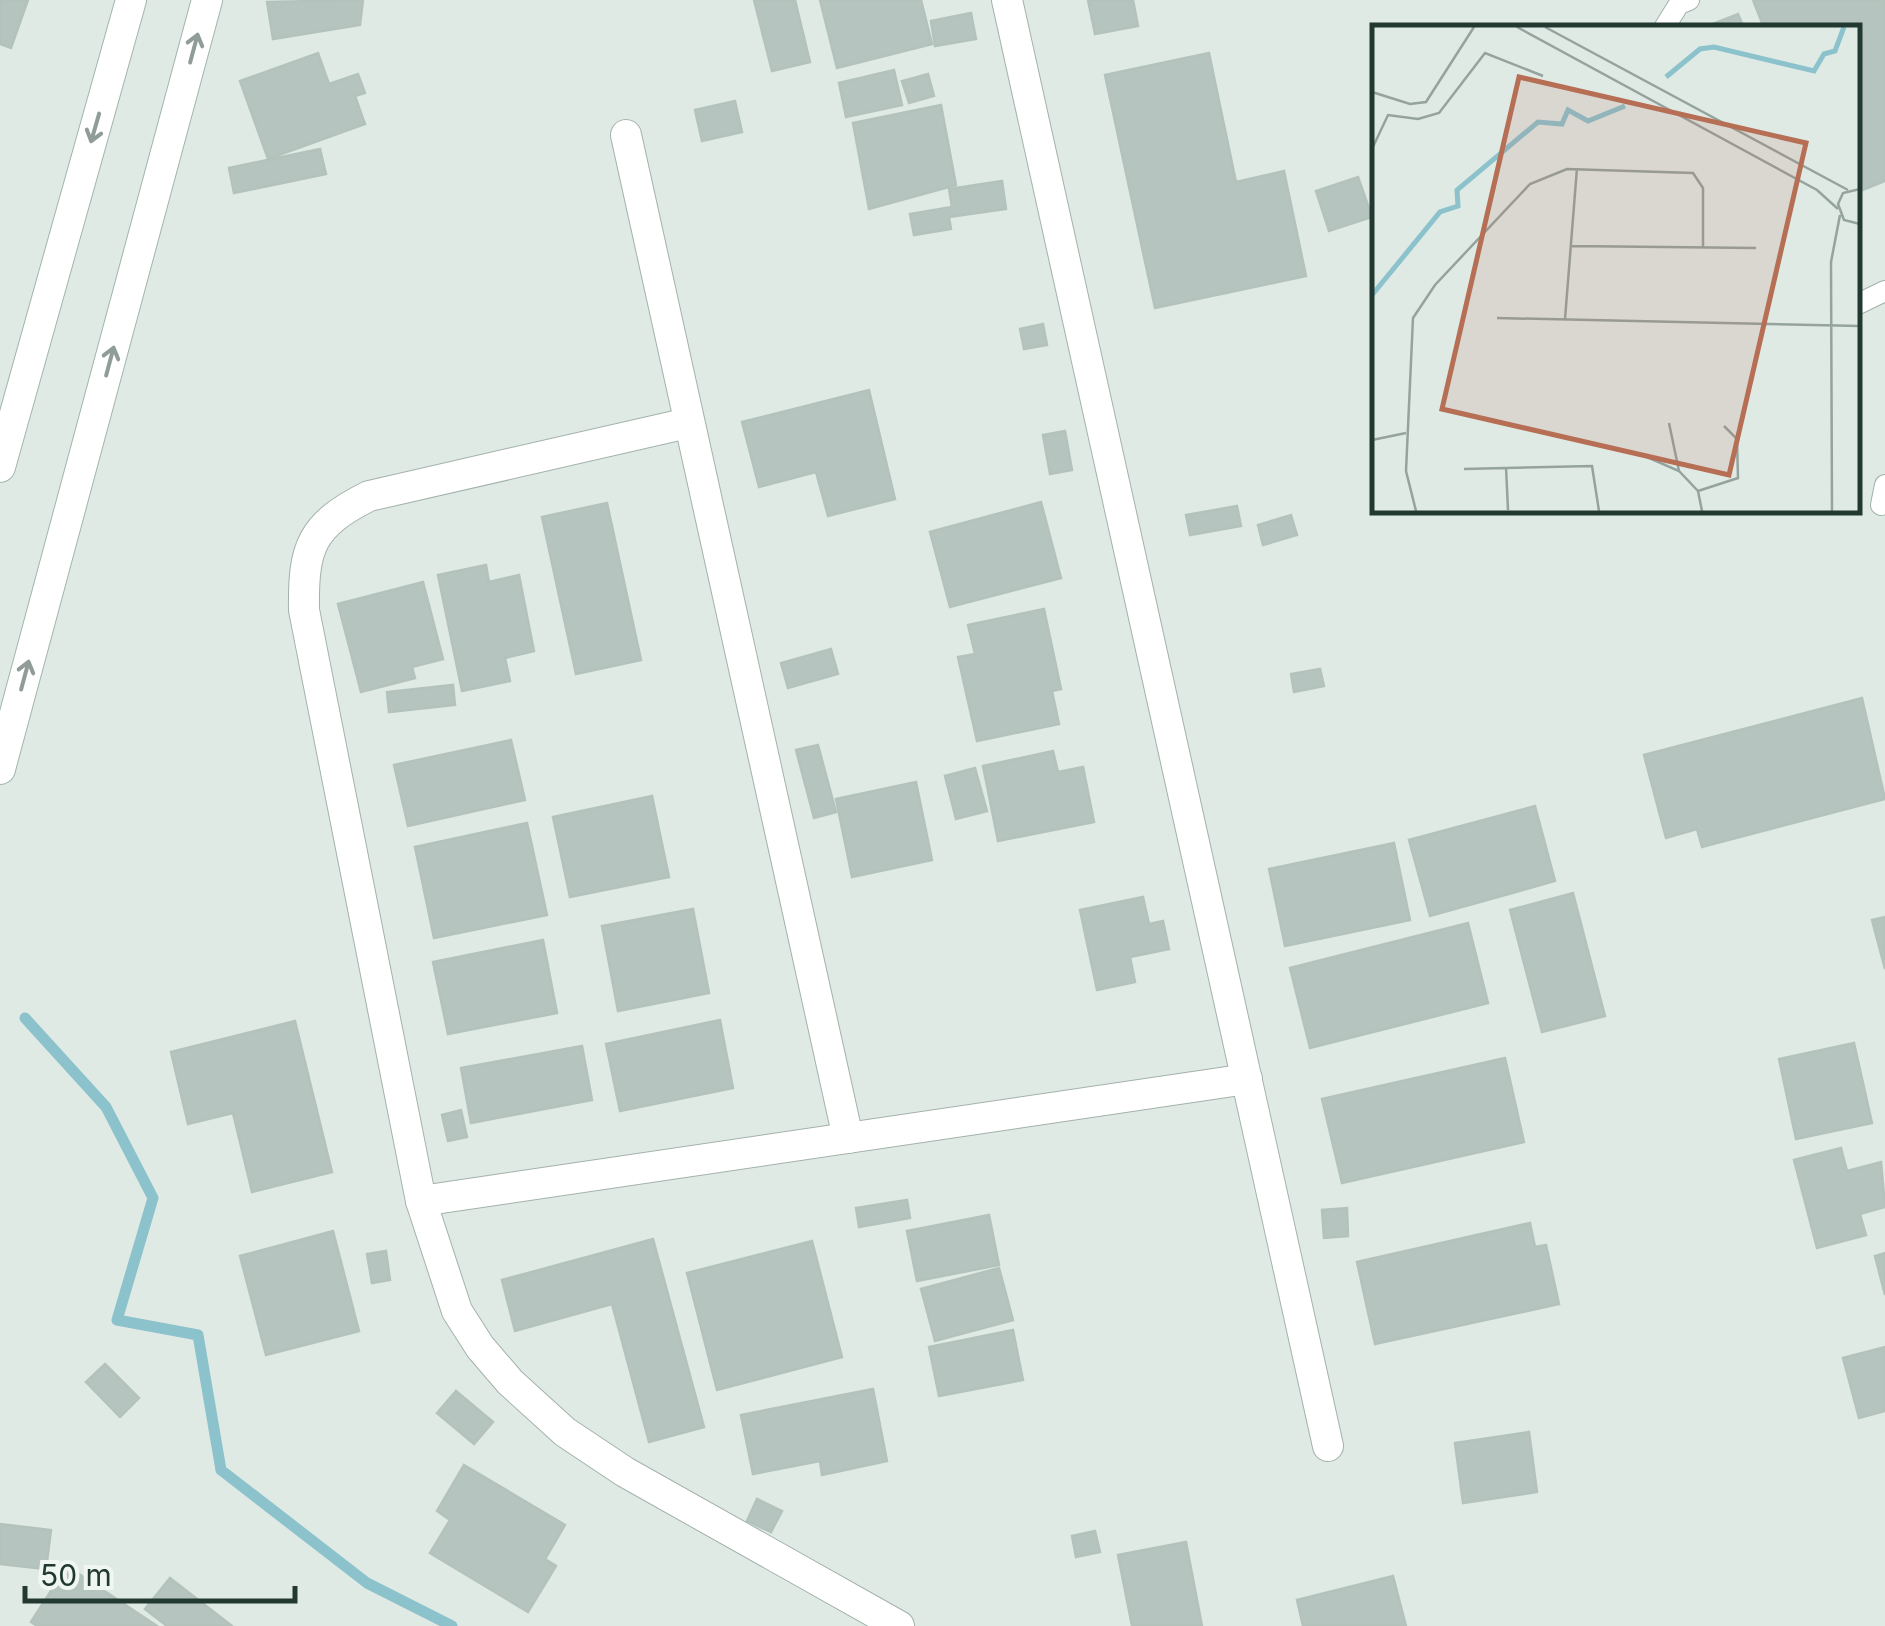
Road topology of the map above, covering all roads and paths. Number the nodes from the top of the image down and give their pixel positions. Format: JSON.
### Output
{"nodes":[{"id":1,"x":131,"y":0,"type":"edge"},
{"id":2,"x":207,"y":0,"type":"edge"},
{"id":3,"x":1007,"y":0,"type":"edge"},
{"id":4,"x":1689,"y":0,"type":"edge"},
{"id":5,"x":1666,"y":25,"type":"edge"},
{"id":6,"x":626,"y":135,"type":"dead end"},
{"id":7,"x":1885,"y":291,"type":"edge"},
{"id":8,"x":1860,"y":303,"type":"edge"},
{"id":9,"x":688,"y":423,"type":"junction"},
{"id":10,"x":0,"y":468,"type":"edge"},
{"id":11,"x":0,"y":769,"type":"edge"},
{"id":12,"x":1246,"y":1078,"type":"junction"},
{"id":13,"x":848,"y":1138,"type":"junction"},
{"id":14,"x":421,"y":1201,"type":"junction"},
{"id":15,"x":1328,"y":1446,"type":"dead end"},
{"id":16,"x":900,"y":1626,"type":"edge"}],
"edges":[{"from":1,"to":10,"type":"street","one_way":true},
{"from":11,"to":2,"type":"street","one_way":true},
{"from":3,"to":12,"type":"street"},
{"from":4,"to":5,"type":"lane"},
{"from":6,"to":9,"type":"street"},
{"from":7,"to":8,"type":"lane"},
{"from":9,"to":13,"type":"street"},
{"from":9,"to":14,"type":"street"},
{"from":12,"to":13,"type":"street"},
{"from":12,"to":15,"type":"street"},
{"from":13,"to":14,"type":"street"},
{"from":14,"to":16,"type":"street"}]}
